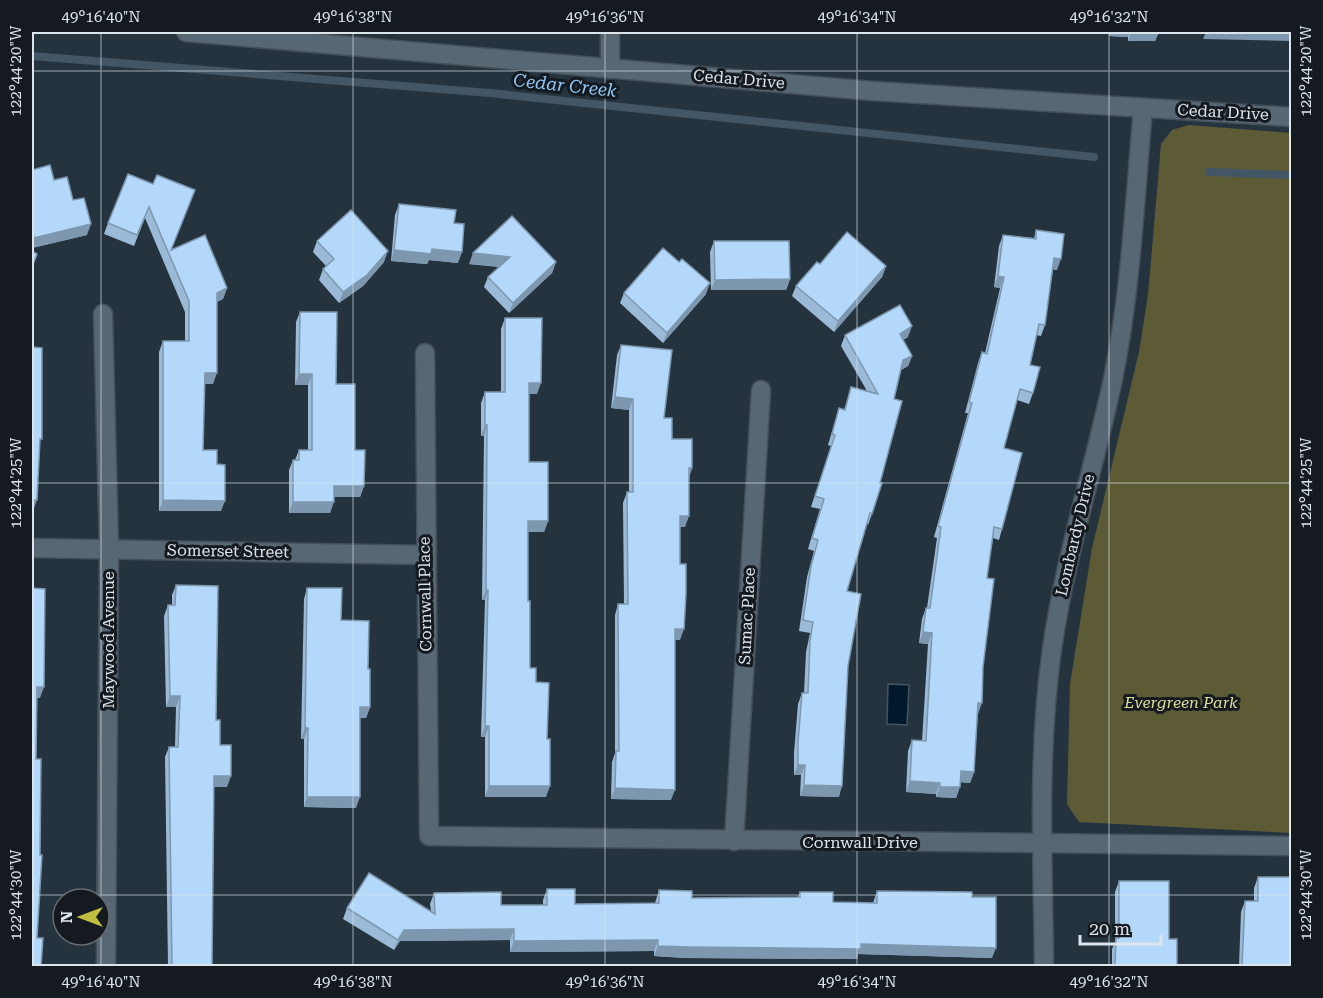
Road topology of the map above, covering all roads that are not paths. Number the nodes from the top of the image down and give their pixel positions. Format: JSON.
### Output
{"nodes":[{"id":1,"x":186,"y":32,"type":"edge"},
{"id":2,"x":610,"y":32,"type":"edge"},
{"id":3,"x":610,"y":69,"type":"junction"},
{"id":4,"x":1143,"y":108,"type":"junction"},
{"id":5,"x":1292,"y":117,"type":"edge"},
{"id":6,"x":103,"y":314,"type":"dead end"},
{"id":7,"x":425,"y":353,"type":"dead end"},
{"id":8,"x":760,"y":390,"type":"dead end"},
{"id":9,"x":32,"y":548,"type":"edge"},
{"id":10,"x":109,"y":548,"type":"junction"},
{"id":11,"x":425,"y":555,"type":"junction"},
{"id":12,"x":429,"y":836,"type":"joint"},
{"id":13,"x":734,"y":841,"type":"junction"},
{"id":14,"x":1042,"y":843,"type":"junction"},
{"id":15,"x":1292,"y":846,"type":"edge"},
{"id":16,"x":106,"y":966,"type":"edge"},
{"id":17,"x":1044,"y":966,"type":"edge"}],
"edges":[{"from":1,"to":3,"type":"street","name":"Cedar Drive"},
{"from":2,"to":3,"type":"street"},
{"from":3,"to":4,"type":"street","name":"Cedar Drive"},
{"from":4,"to":5,"type":"street","name":"Cedar Drive"},
{"from":4,"to":14,"type":"street","name":"Lombardy Drive"},
{"from":6,"to":10,"type":"street","name":"Maywood Avenue"},
{"from":7,"to":11,"type":"street","name":"Cornwall Place"},
{"from":8,"to":13,"type":"street","name":"Sumac Place"},
{"from":9,"to":10,"type":"street","name":"Somerset Street"},
{"from":10,"to":11,"type":"street","name":"Somerset Street"},
{"from":10,"to":16,"type":"street","name":"Maywood Avenue"},
{"from":11,"to":12,"type":"street","name":"Cornwall Place"},
{"from":12,"to":13,"type":"street","name":"Cornwall Drive"},
{"from":13,"to":14,"type":"street","name":"Cornwall Drive"},
{"from":14,"to":15,"type":"street","name":"Cornwall Drive"},
{"from":14,"to":17,"type":"street","name":"Lombardy Drive"}]}
